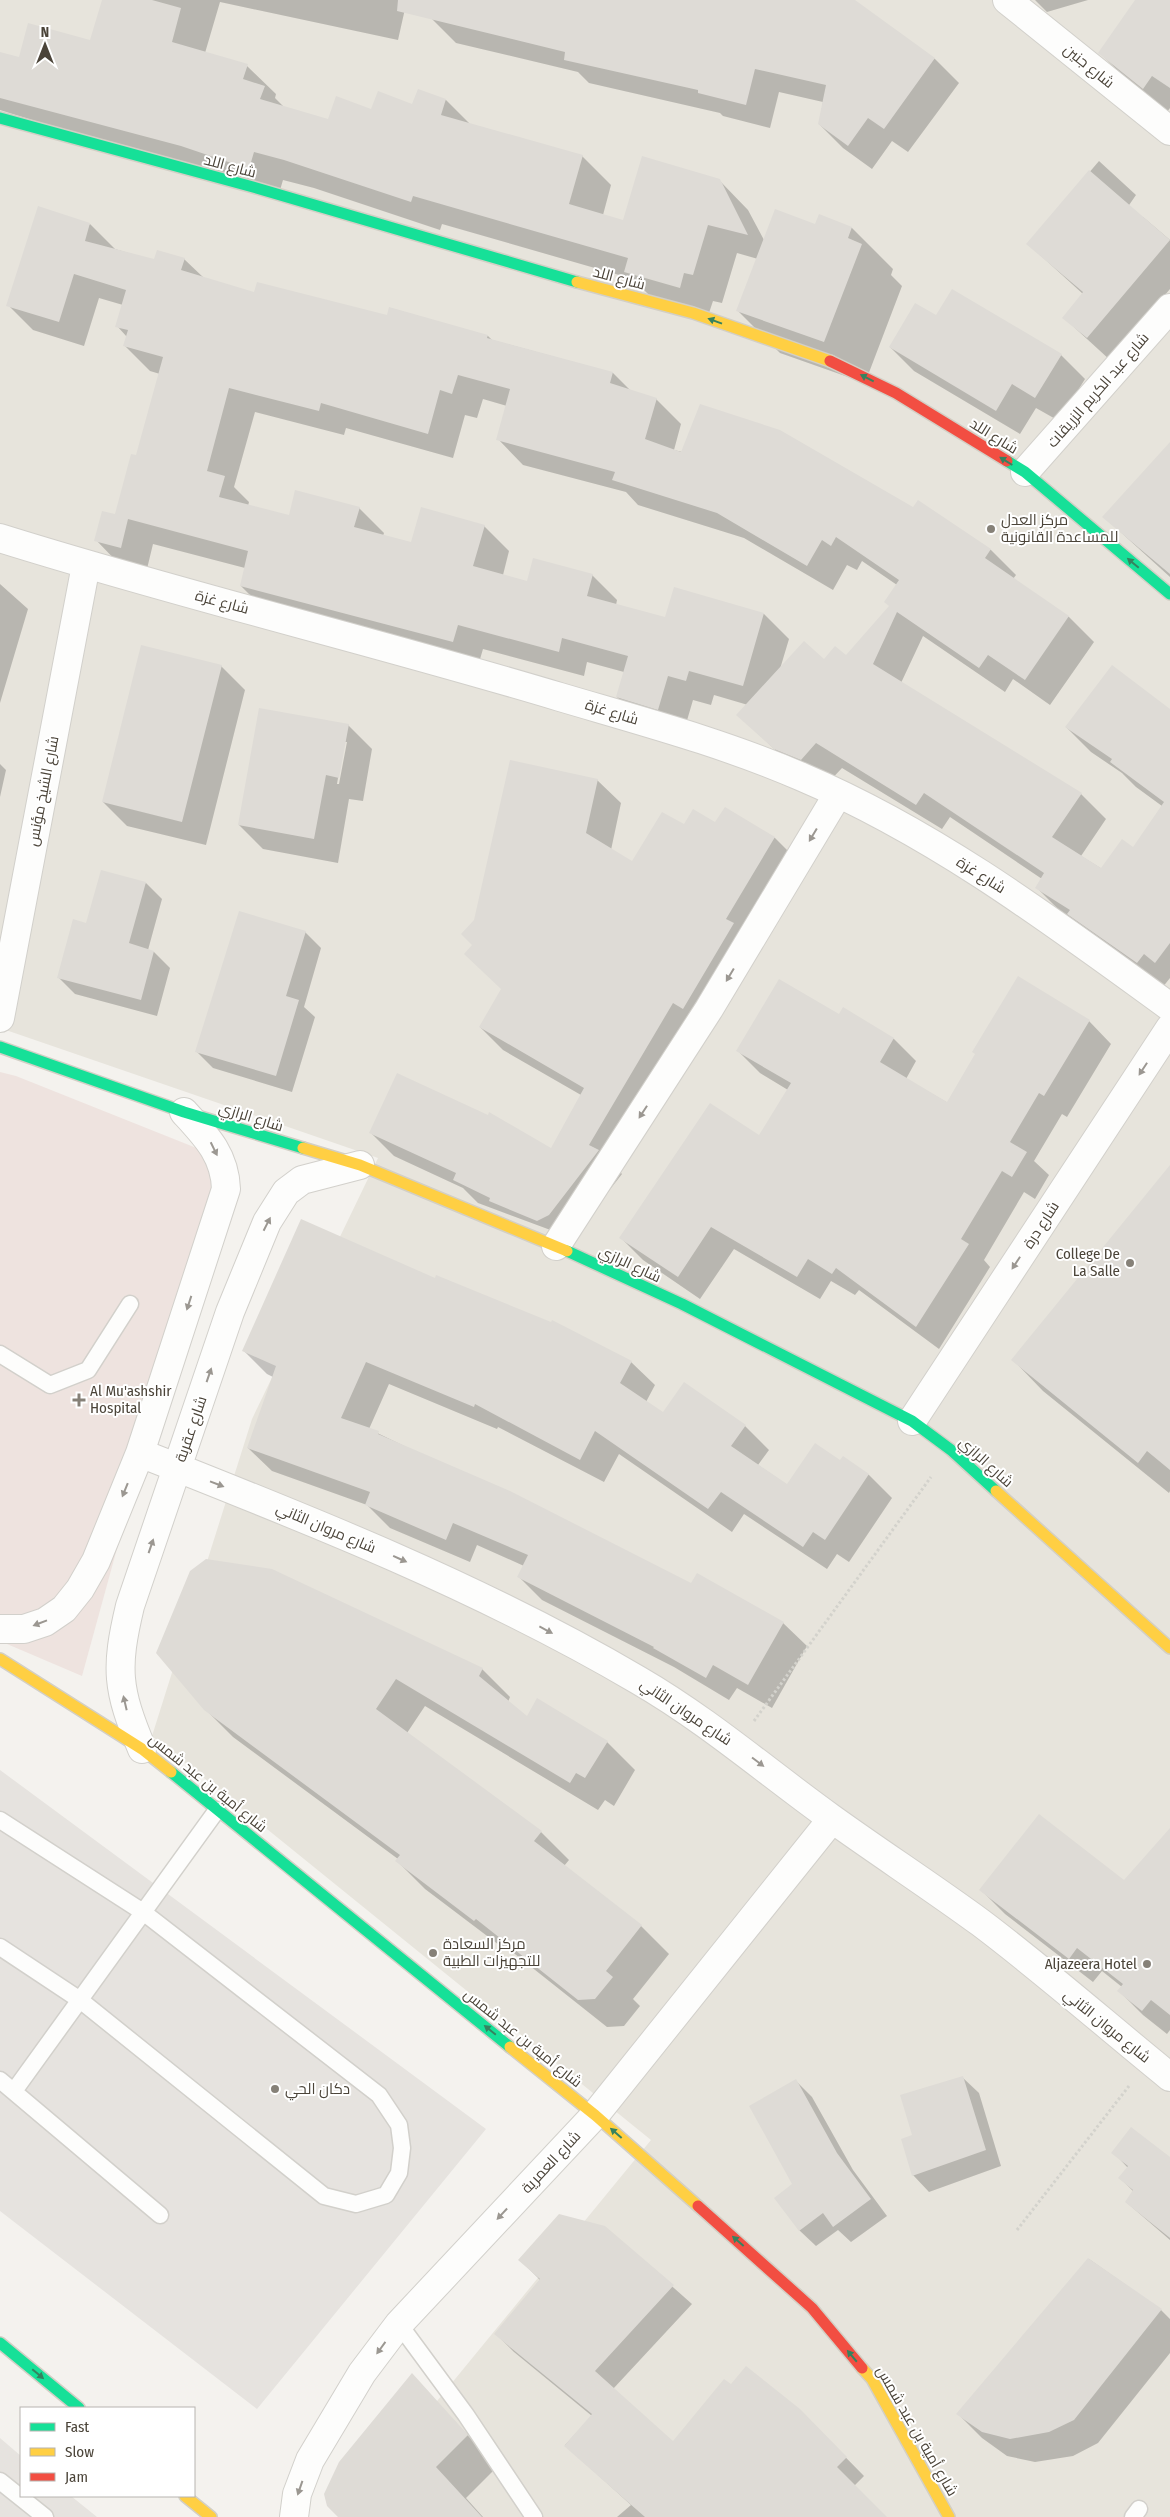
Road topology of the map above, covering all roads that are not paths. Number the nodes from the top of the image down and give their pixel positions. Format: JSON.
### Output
{"nodes":[{"id":1,"x":1007,"y":0,"type":"edge"},
{"id":2,"x":0,"y":118,"type":"edge"},
{"id":3,"x":1170,"y":132,"type":"edge"},
{"id":4,"x":1170,"y":308,"type":"edge"},
{"id":5,"x":1025,"y":472,"type":"junction"},
{"id":6,"x":0,"y":538,"type":"edge"},
{"id":7,"x":86,"y":565,"type":"junction"},
{"id":8,"x":1170,"y":594,"type":"edge"},
{"id":9,"x":838,"y":794,"type":"junction"},
{"id":10,"x":1170,"y":1007,"type":"edge"},
{"id":11,"x":0,"y":1018,"type":"edge"},
{"id":12,"x":1170,"y":1028,"type":"edge"},
{"id":13,"x":0,"y":1047,"type":"edge"},
{"id":14,"x":184,"y":1112,"type":"junction"},
{"id":15,"x":360,"y":1165,"type":"junction"},
{"id":16,"x":556,"y":1246,"type":"junction"},
{"id":17,"x":130,"y":1304,"type":"dead end"},
{"id":18,"x":0,"y":1354,"type":"edge"},
{"id":19,"x":912,"y":1421,"type":"junction"},
{"id":20,"x":140,"y":1453,"type":"junction"},
{"id":21,"x":178,"y":1468,"type":"junction"},
{"id":22,"x":0,"y":1628,"type":"edge"},
{"id":23,"x":1170,"y":1648,"type":"edge"},
{"id":24,"x":0,"y":1659,"type":"edge"},
{"id":25,"x":142,"y":1749,"type":"junction"},
{"id":26,"x":218,"y":1810,"type":"junction"},
{"id":27,"x":832,"y":1819,"type":"junction"},
{"id":28,"x":0,"y":1820,"type":"edge"},
{"id":29,"x":143,"y":1912,"type":"junction"},
{"id":30,"x":0,"y":1947,"type":"edge"},
{"id":31,"x":80,"y":2000,"type":"junction"},
{"id":32,"x":1170,"y":2077,"type":"edge"},
{"id":33,"x":0,"y":2080,"type":"edge"},
{"id":34,"x":14,"y":2091,"type":"junction"},
{"id":35,"x":596,"y":2115,"type":"junction"},
{"id":36,"x":160,"y":2215,"type":"dead end"},
{"id":37,"x":398,"y":2324,"type":"junction"},
{"id":38,"x":0,"y":2343,"type":"edge"},
{"id":39,"x":78,"y":2407,"type":"edge"},
{"id":40,"x":0,"y":2481,"type":"edge"},
{"id":41,"x":186,"y":2497,"type":"edge"},
{"id":42,"x":45,"y":2517,"type":"edge"},
{"id":43,"x":211,"y":2517,"type":"edge"},
{"id":44,"x":294,"y":2517,"type":"edge"},
{"id":45,"x":534,"y":2517,"type":"edge"},
{"id":46,"x":949,"y":2517,"type":"edge"}],
"edges":[{"from":1,"to":3,"type":"street","name":"شارع جنين"},
{"from":5,"to":2,"type":"street","name":"شارع اللد","one_way":true},
{"from":4,"to":5,"type":"street","name":"شارع عبد الكريم الزريقات"},
{"from":8,"to":5,"type":"street","name":"شارع اللد","one_way":true},
{"from":6,"to":7,"type":"street","name":"شارع غزة"},
{"from":7,"to":9,"type":"street","name":"شارع غزة"},
{"from":7,"to":11,"type":"street","name":"شارع الشيخ مؤنس"},
{"from":9,"to":10,"type":"street","name":"شارع غزة"},
{"from":9,"to":16,"type":"street","one_way":true},
{"from":12,"to":19,"type":"street","name":"شارع درة","one_way":true},
{"from":13,"to":14,"type":"street","name":"شارع الرازي"},
{"from":14,"to":15,"type":"street","name":"شارع الرازي"},
{"from":14,"to":20,"type":"street","one_way":true},
{"from":15,"to":16,"type":"street","name":"شارع الرازي"},
{"from":21,"to":15,"type":"street","name":"شارع عقربة","one_way":true},
{"from":16,"to":19,"type":"street","name":"شارع الرازي"},
{"from":17,"to":18,"type":"lane"},
{"from":19,"to":23,"type":"street","name":"شارع الرازي"},
{"from":20,"to":21,"type":"street","name":"شارع مروان الثاني"},
{"from":20,"to":22,"type":"street","one_way":true},
{"from":25,"to":21,"type":"street","name":"شارع عقربة","one_way":true},
{"from":21,"to":27,"type":"street","name":"شارع مروان الثاني","one_way":true},
{"from":24,"to":25,"type":"street","name":"شارع أمية بن عبد شمس"},
{"from":25,"to":26,"type":"street","name":"شارع أمية بن عبد شمس"},
{"from":26,"to":29,"type":"lane"},
{"from":35,"to":26,"type":"street","name":"شارع أمية بن عبد شمس","one_way":true},
{"from":27,"to":32,"type":"street","name":"شارع مروان الثاني"},
{"from":27,"to":35,"type":"street","name":"شارع العمرية"},
{"from":28,"to":29,"type":"lane"},
{"from":29,"to":31,"type":"lane"},
{"from":29,"to":31,"type":"lane"},
{"from":30,"to":31,"type":"lane"},
{"from":31,"to":34,"type":"lane"},
{"from":33,"to":34,"type":"lane"},
{"from":34,"to":36,"type":"lane"},
{"from":35,"to":37,"type":"street","name":"شارع العمرية","one_way":true},
{"from":46,"to":35,"type":"street","name":"شارع أمية بن عبد شمس","one_way":true},
{"from":37,"to":44,"type":"street","name":"شارع العمرية","one_way":true},
{"from":37,"to":45,"type":"lane"},
{"from":38,"to":39,"type":"street","one_way":true},
{"from":40,"to":42,"type":"lane"},
{"from":41,"to":43,"type":"street"}]}
